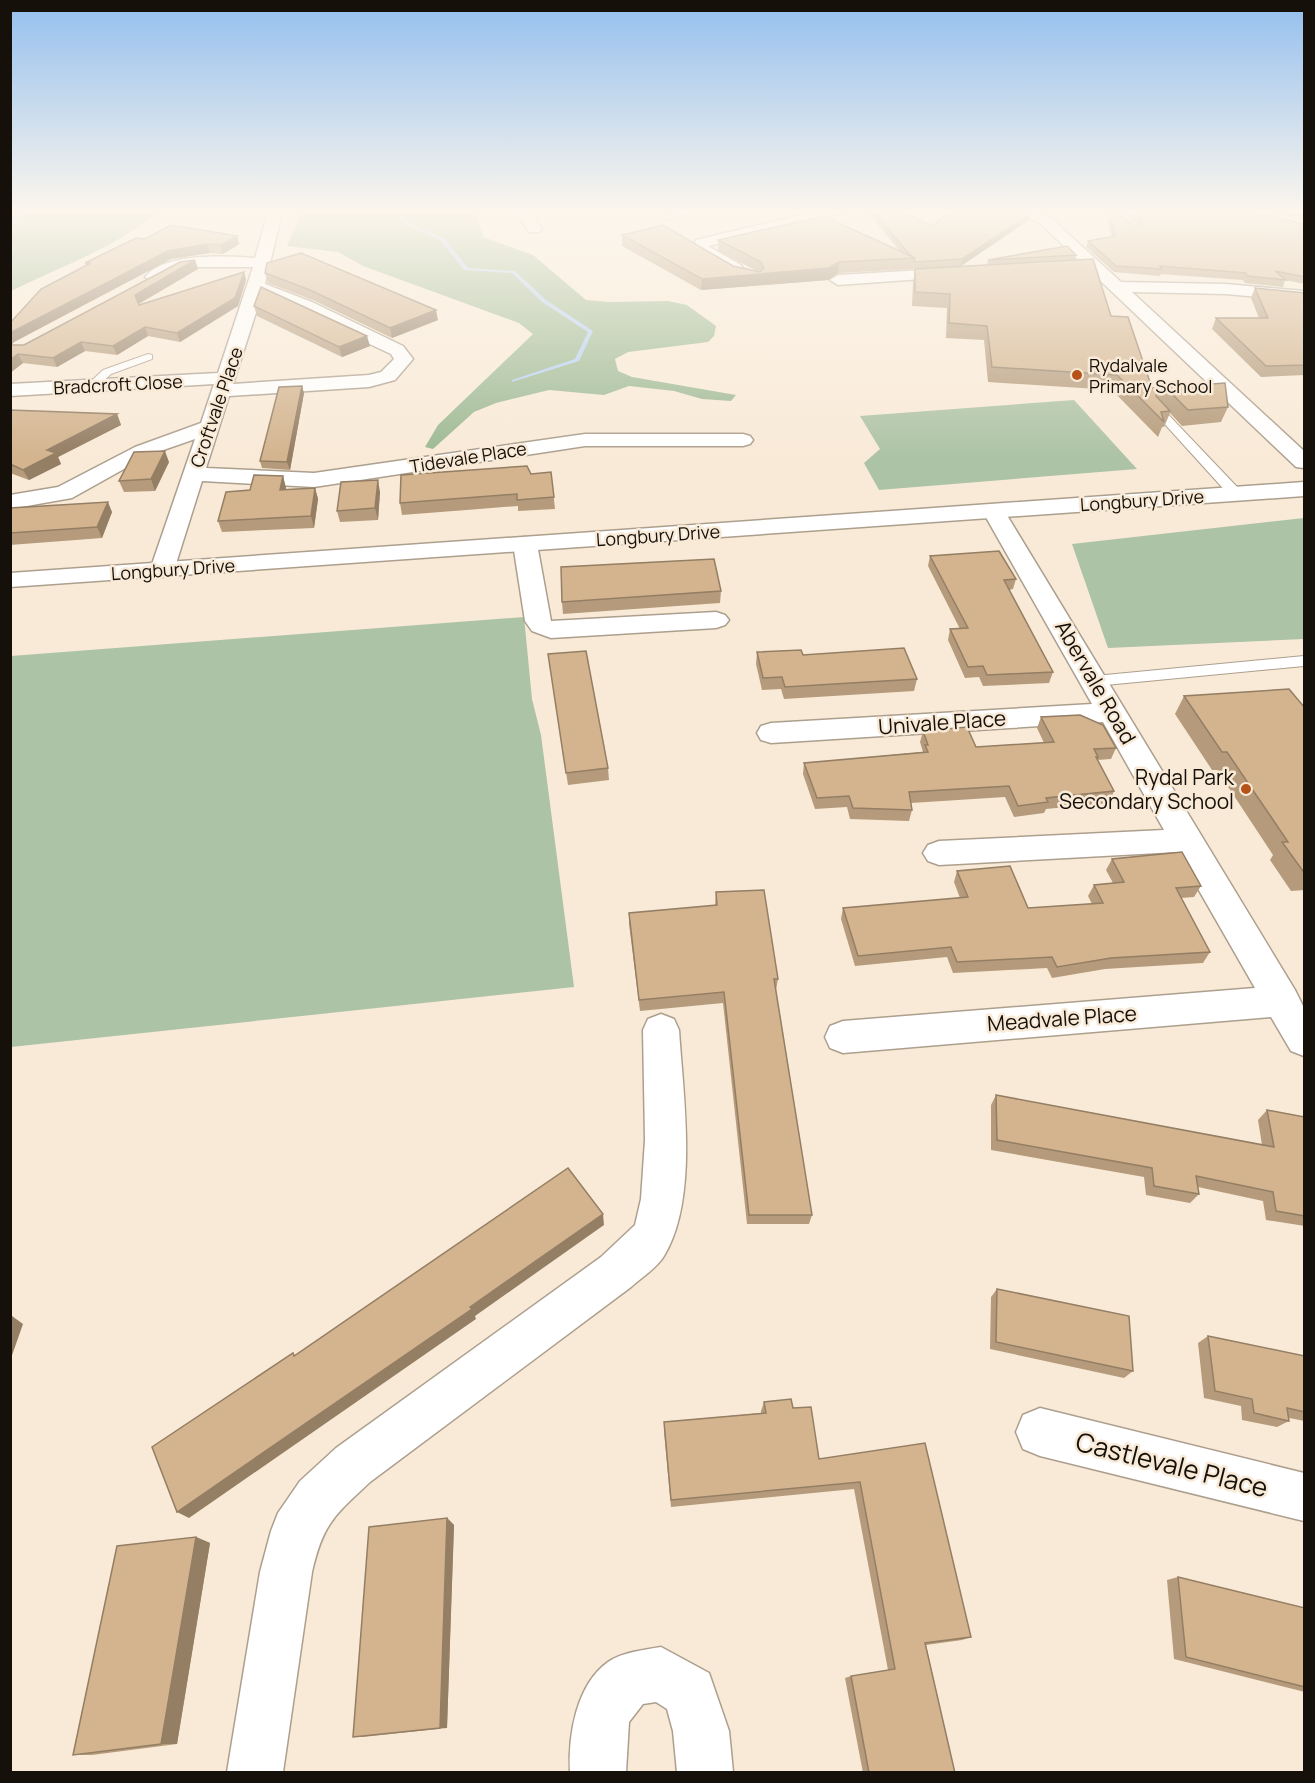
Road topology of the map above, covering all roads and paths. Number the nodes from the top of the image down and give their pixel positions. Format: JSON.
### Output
{"nodes":[{"id":1,"x":254,"y":292,"type":"edge"},
{"id":2,"x":272,"y":292,"type":"edge"},
{"id":3,"x":1124,"y":292,"type":"edge"},
{"id":4,"x":1258,"y":292,"type":"edge"},
{"id":5,"x":1305,"y":296,"type":"edge"},
{"id":6,"x":148,"y":357,"type":"dead end"},
{"id":7,"x":224,"y":384,"type":"junction"},
{"id":8,"x":92,"y":386,"type":"junction"},
{"id":9,"x":10,"y":390,"type":"edge"},
{"id":10,"x":1156,"y":408,"type":"edge"},
{"id":11,"x":208,"y":427,"type":"junction"},
{"id":12,"x":743,"y":440,"type":"dead end"},
{"id":13,"x":1305,"y":462,"type":"edge"},
{"id":14,"x":193,"y":474,"type":"junction"},
{"id":15,"x":1305,"y":489,"type":"edge"},
{"id":16,"x":1235,"y":493,"type":"junction"},
{"id":17,"x":10,"y":502,"type":"edge"},
{"id":18,"x":994,"y":512,"type":"junction"},
{"id":19,"x":525,"y":544,"type":"junction"},
{"id":20,"x":162,"y":570,"type":"junction"},
{"id":21,"x":10,"y":580,"type":"edge"},
{"id":22,"x":716,"y":620,"type":"dead end"},
{"id":23,"x":1305,"y":661,"type":"edge"},
{"id":24,"x":1095,"y":681,"type":"junction"},
{"id":25,"x":1113,"y":712,"type":"junction"},
{"id":26,"x":771,"y":733,"type":"dead end"},
{"id":27,"x":1187,"y":840,"type":"junction"},
{"id":28,"x":939,"y":853,"type":"dead end"},
{"id":29,"x":1282,"y":1001,"type":"junction"},
{"id":30,"x":661,"y":1030,"type":"dead end"},
{"id":31,"x":843,"y":1037,"type":"dead end"},
{"id":32,"x":1305,"y":1040,"type":"edge"},
{"id":33,"x":1040,"y":1432,"type":"dead end"},
{"id":34,"x":1305,"y":1497,"type":"edge"},
{"id":35,"x":255,"y":1773,"type":"edge"},
{"id":36,"x":598,"y":1773,"type":"edge"},
{"id":37,"x":705,"y":1773,"type":"edge"}],
"edges":[{"from":1,"to":7,"type":"street","name":"Croftvale Place"},
{"from":2,"to":7,"type":"street","name":"Bradcroft Close"},
{"from":3,"to":13,"type":"street"},
{"from":4,"to":5,"type":"street"},
{"from":6,"to":8,"type":"lane"},
{"from":7,"to":8,"type":"street","name":"Bradcroft Close"},
{"from":7,"to":11,"type":"street","name":"Croftvale Place"},
{"from":8,"to":9,"type":"street","name":"Bradcroft Close"},
{"from":10,"to":16,"type":"lane"},
{"from":11,"to":14,"type":"street","name":"Croftvale Place"},
{"from":11,"to":17,"type":"street"},
{"from":12,"to":14,"type":"street","name":"Tidevale Place"},
{"from":14,"to":20,"type":"street","name":"Croftvale Place"},
{"from":15,"to":16,"type":"street","name":"Longbury Drive"},
{"from":16,"to":18,"type":"street","name":"Longbury Drive"},
{"from":18,"to":19,"type":"street","name":"Longbury Drive"},
{"from":18,"to":24,"type":"street","name":"Abervale Road"},
{"from":19,"to":20,"type":"street","name":"Longbury Drive"},
{"from":19,"to":22,"type":"street"},
{"from":20,"to":21,"type":"street","name":"Longbury Drive"},
{"from":23,"to":24,"type":"lane"},
{"from":24,"to":25,"type":"street","name":"Abervale Road"},
{"from":25,"to":26,"type":"street","name":"Univale Place"},
{"from":25,"to":27,"type":"street","name":"Abervale Road"},
{"from":27,"to":28,"type":"street"},
{"from":27,"to":29,"type":"street","name":"Abervale Road"},
{"from":29,"to":31,"type":"street","name":"Meadvale Place"},
{"from":29,"to":32,"type":"street","name":"Abervale Road"},
{"from":30,"to":35,"type":"street"},
{"from":33,"to":34,"type":"street","name":"Castlevale Place"},
{"from":36,"to":37,"type":"street"}]}
